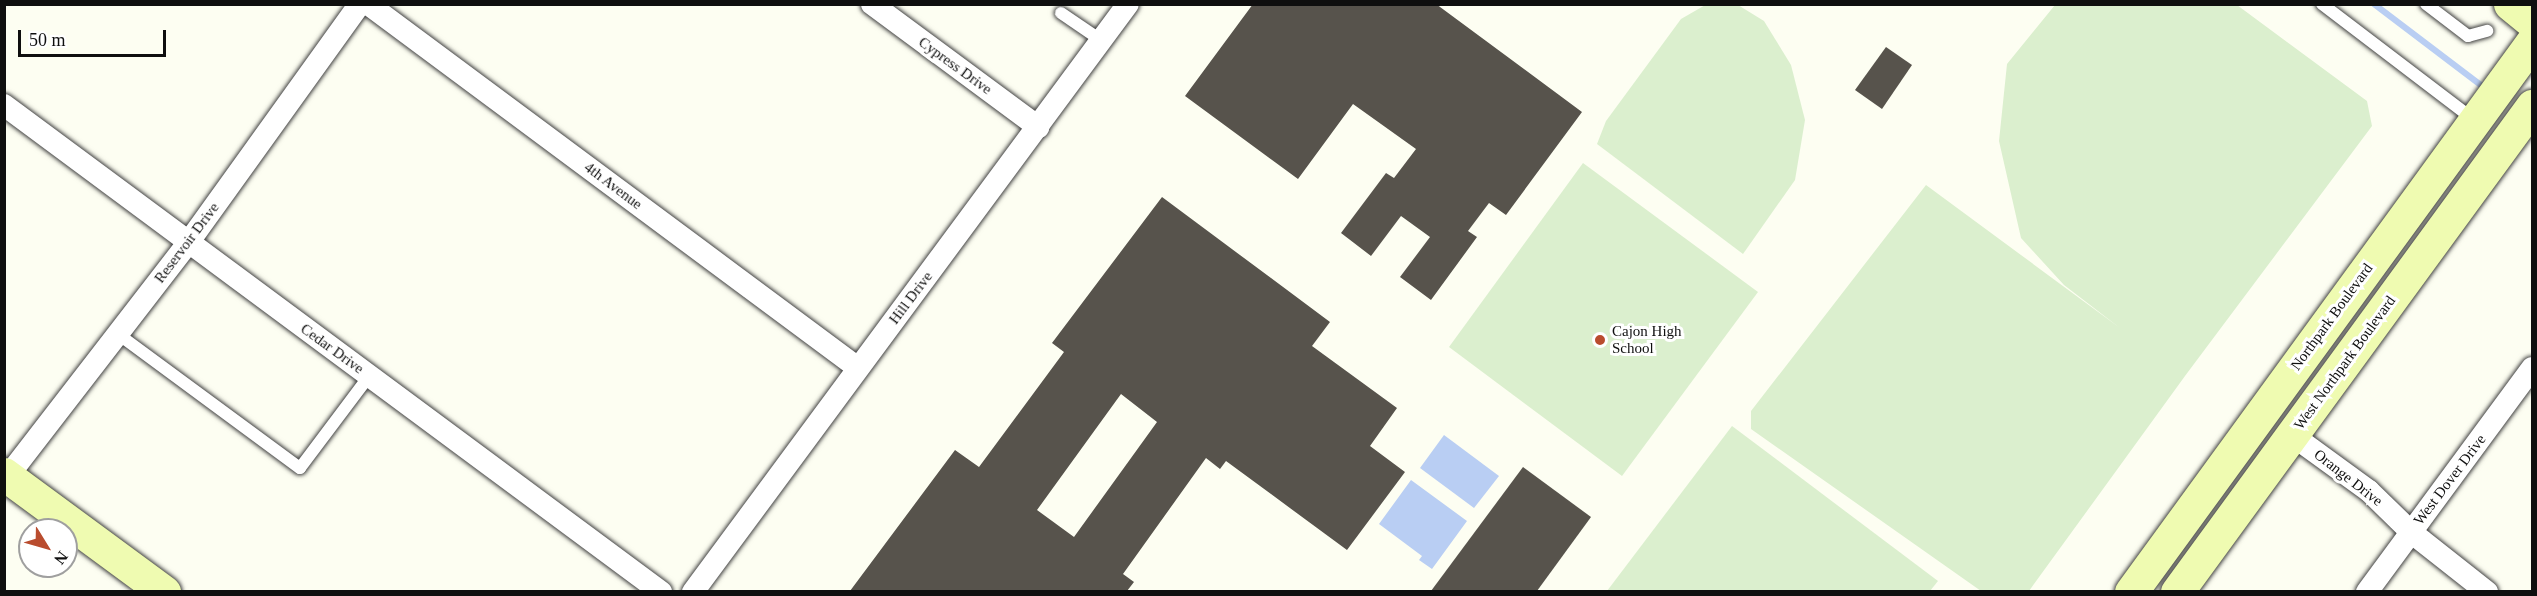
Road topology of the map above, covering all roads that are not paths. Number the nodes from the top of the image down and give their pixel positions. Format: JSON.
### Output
{"nodes":[{"id":1,"x":360,"y":4,"type":"edge"},
{"id":2,"x":368,"y":4,"type":"edge"},
{"id":3,"x":872,"y":4,"type":"edge"},
{"id":4,"x":1128,"y":4,"type":"edge"},
{"id":5,"x":2322,"y":4,"type":"edge"},
{"id":6,"x":2426,"y":4,"type":"edge"},
{"id":7,"x":2510,"y":4,"type":"edge"},
{"id":8,"x":1061,"y":13,"type":"dead end"},
{"id":9,"x":2532,"y":22,"type":"edge"},
{"id":10,"x":2487,"y":31,"type":"dead end"},
{"id":11,"x":1102,"y":41,"type":"junction"},
{"id":12,"x":2532,"y":42,"type":"edge"},
{"id":13,"x":4,"y":105,"type":"edge"},
{"id":14,"x":2532,"y":106,"type":"edge"},
{"id":15,"x":2478,"y":116,"type":"junction"},
{"id":16,"x":1038,"y":127,"type":"junction"},
{"id":17,"x":188,"y":243,"type":"junction"},
{"id":18,"x":118,"y":334,"type":"junction"},
{"id":19,"x":858,"y":368,"type":"junction"},
{"id":20,"x":2532,"y":368,"type":"edge"},
{"id":21,"x":369,"y":376,"type":"junction"},
{"id":22,"x":2262,"y":412,"type":"junction"},
{"id":23,"x":2292,"y":435,"type":"junction"},
{"id":24,"x":6,"y":475,"type":"edge"},
{"id":25,"x":2411,"y":532,"type":"junction"},
{"id":26,"x":164,"y":591,"type":"edge"},
{"id":27,"x":661,"y":591,"type":"edge"},
{"id":28,"x":693,"y":591,"type":"edge"},
{"id":29,"x":2131,"y":591,"type":"edge"},
{"id":30,"x":2177,"y":591,"type":"edge"},
{"id":31,"x":2367,"y":591,"type":"edge"},
{"id":32,"x":2487,"y":591,"type":"edge"}],
"edges":[{"from":1,"to":17,"type":"street","name":"Reservoir Drive"},
{"from":2,"to":19,"type":"street","name":"4th Avenue"},
{"from":3,"to":16,"type":"street","name":"Cypress Drive"},
{"from":4,"to":11,"type":"street","name":"Hill Drive"},
{"from":5,"to":15,"type":"lane"},
{"from":6,"to":10,"type":"lane"},
{"from":7,"to":9,"type":"main road"},
{"from":8,"to":11,"type":"lane"},
{"from":11,"to":16,"type":"street","name":"Hill Drive"},
{"from":12,"to":15,"type":"main road","name":"Northpark Boulevard"},
{"from":13,"to":17,"type":"street","name":"Cedar Drive"},
{"from":14,"to":23,"type":"main road","name":"West Northpark Boulevard"},
{"from":15,"to":22,"type":"main road","name":"Northpark Boulevard"},
{"from":16,"to":19,"type":"street","name":"Hill Drive"},
{"from":17,"to":18,"type":"street","name":"Reservoir Drive"},
{"from":17,"to":21,"type":"street","name":"Cedar Drive"},
{"from":18,"to":21,"type":"lane"},
{"from":18,"to":24,"type":"street","name":"Reservoir Drive"},
{"from":19,"to":28,"type":"street","name":"Hill Drive"},
{"from":20,"to":25,"type":"street","name":"West Dover Drive"},
{"from":21,"to":27,"type":"street","name":"Cedar Drive"},
{"from":22,"to":23,"type":"main road"},
{"from":22,"to":29,"type":"main road","name":"Northpark Boulevard"},
{"from":23,"to":25,"type":"street","name":"Orange Drive"},
{"from":23,"to":30,"type":"main road","name":"West Northpark Boulevard"},
{"from":24,"to":26,"type":"main road"},
{"from":25,"to":31,"type":"street","name":"West Dover Drive"},
{"from":25,"to":32,"type":"street","name":"Orange Drive"}]}
